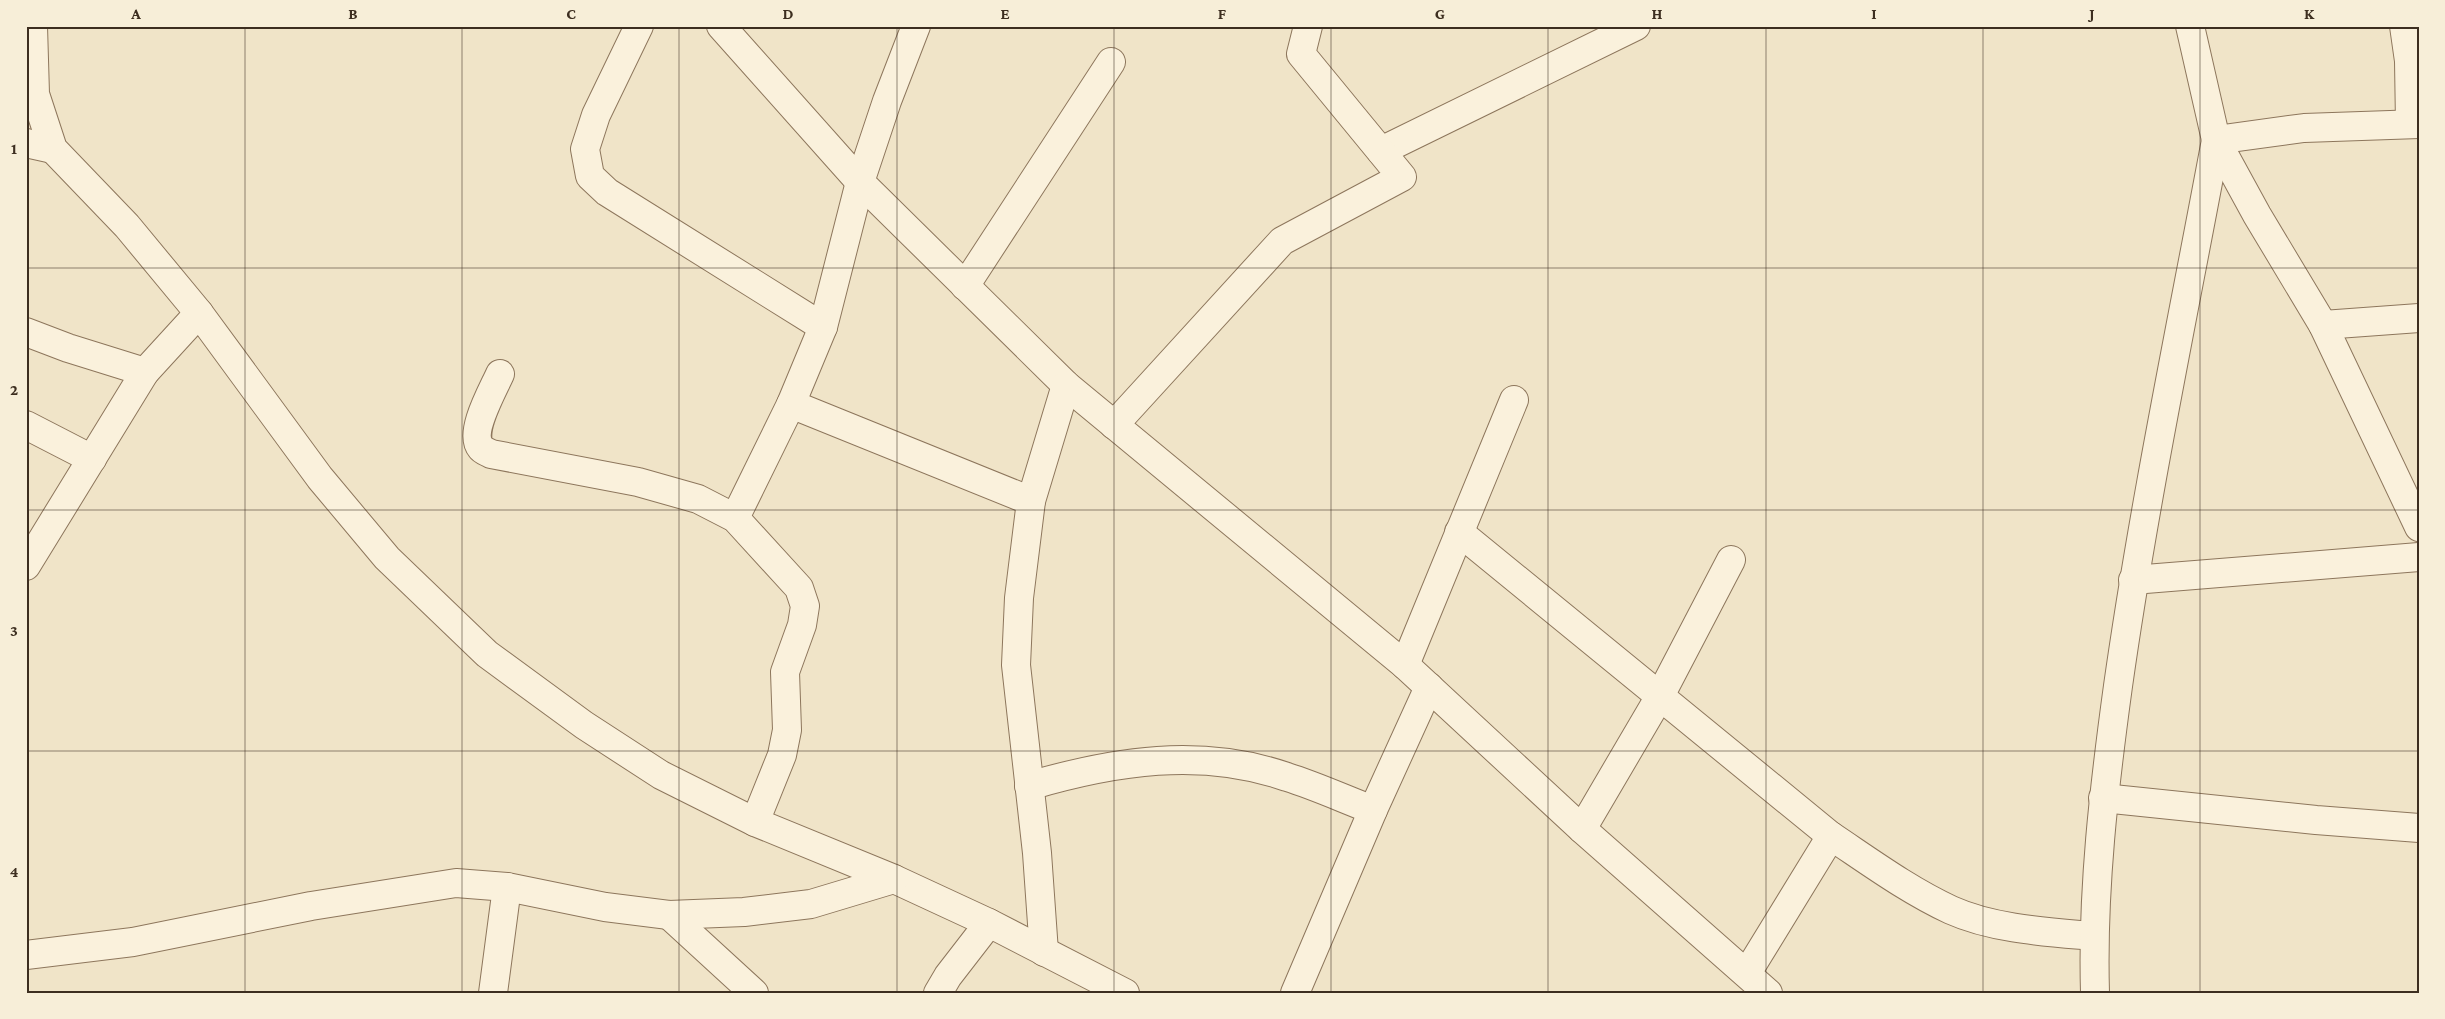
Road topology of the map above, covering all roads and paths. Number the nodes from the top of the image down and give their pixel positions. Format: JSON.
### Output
{"nodes":[{"id":1,"x":33,"y":26,"type":"edge"},
{"id":2,"x":639,"y":26,"type":"edge"},
{"id":3,"x":721,"y":26,"type":"edge"},
{"id":4,"x":916,"y":26,"type":"edge"},
{"id":5,"x":1308,"y":26,"type":"edge"},
{"id":6,"x":1636,"y":26,"type":"edge"},
{"id":7,"x":2190,"y":26,"type":"edge"},
{"id":8,"x":2404,"y":26,"type":"edge"},
{"id":9,"x":1111,"y":62,"type":"dead end"},
{"id":10,"x":2414,"y":124,"type":"edge"},
{"id":11,"x":2216,"y":140,"type":"junction"},
{"id":12,"x":26,"y":143,"type":"edge"},
{"id":13,"x":53,"y":149,"type":"junction"},
{"id":14,"x":1381,"y":151,"type":"junction"},
{"id":15,"x":860,"y":182,"type":"junction"},
{"id":16,"x":965,"y":286,"type":"junction"},
{"id":17,"x":199,"y":313,"type":"junction"},
{"id":18,"x":2419,"y":318,"type":"edge"},
{"id":19,"x":2324,"y":325,"type":"junction"},
{"id":20,"x":823,"y":327,"type":"junction"},
{"id":21,"x":26,"y":332,"type":"edge"},
{"id":22,"x":144,"y":372,"type":"junction"},
{"id":23,"x":500,"y":374,"type":"dead end"},
{"id":24,"x":1066,"y":385,"type":"junction"},
{"id":25,"x":1514,"y":400,"type":"dead end"},
{"id":26,"x":791,"y":404,"type":"junction"},
{"id":27,"x":26,"y":425,"type":"edge"},
{"id":28,"x":1114,"y":425,"type":"junction"},
{"id":29,"x":92,"y":458,"type":"junction"},
{"id":30,"x":1031,"y":501,"type":"junction"},
{"id":31,"x":735,"y":518,"type":"junction"},
{"id":32,"x":2417,"y":520,"type":"edge"},
{"id":33,"x":1460,"y":532,"type":"junction"},
{"id":34,"x":2419,"y":557,"type":"edge"},
{"id":35,"x":1731,"y":560,"type":"dead end"},
{"id":36,"x":26,"y":566,"type":"edge"},
{"id":37,"x":2133,"y":580,"type":"junction"},
{"id":38,"x":1405,"y":665,"type":"junction"},
{"id":39,"x":1429,"y":687,"type":"junction"},
{"id":40,"x":1660,"y":696,"type":"junction"},
{"id":41,"x":1029,"y":786,"type":"junction"},
{"id":42,"x":2103,"y":798,"type":"junction"},
{"id":43,"x":1373,"y":810,"type":"junction"},
{"id":44,"x":754,"y":822,"type":"junction"},
{"id":45,"x":2419,"y":828,"type":"edge"},
{"id":46,"x":1582,"y":829,"type":"junction"},
{"id":47,"x":1831,"y":836,"type":"junction"},
{"id":48,"x":894,"y":880,"type":"junction"},
{"id":49,"x":507,"y":887,"type":"junction"},
{"id":50,"x":669,"y":915,"type":"junction"},
{"id":51,"x":989,"y":923,"type":"junction"},
{"id":52,"x":2093,"y":936,"type":"junction"},
{"id":53,"x":1044,"y":952,"type":"junction"},
{"id":54,"x":26,"y":955,"type":"edge"},
{"id":55,"x":1747,"y":973,"type":"junction"},
{"id":56,"x":1101,"y":987,"type":"edge"},
{"id":57,"x":493,"y":993,"type":"edge"},
{"id":58,"x":754,"y":993,"type":"edge"},
{"id":59,"x":938,"y":993,"type":"edge"},
{"id":60,"x":1125,"y":993,"type":"edge"},
{"id":61,"x":1295,"y":993,"type":"edge"},
{"id":62,"x":1768,"y":993,"type":"edge"},
{"id":63,"x":2095,"y":993,"type":"edge"}],
"edges":[{"from":1,"to":13,"type":"street"},
{"from":2,"to":20,"type":"street"},
{"from":3,"to":15,"type":"street"},
{"from":4,"to":15,"type":"street"},
{"from":5,"to":14,"type":"street"},
{"from":6,"to":14,"type":"street"},
{"from":7,"to":11,"type":"street"},
{"from":8,"to":10,"type":"street"},
{"from":9,"to":16,"type":"street"},
{"from":10,"to":11,"type":"street"},
{"from":11,"to":19,"type":"street"},
{"from":11,"to":37,"type":"street"},
{"from":12,"to":13,"type":"street"},
{"from":13,"to":17,"type":"street"},
{"from":14,"to":28,"type":"street"},
{"from":15,"to":16,"type":"street"},
{"from":15,"to":20,"type":"street"},
{"from":16,"to":24,"type":"street"},
{"from":17,"to":22,"type":"street"},
{"from":17,"to":44,"type":"street"},
{"from":18,"to":19,"type":"street"},
{"from":19,"to":32,"type":"street"},
{"from":20,"to":26,"type":"street"},
{"from":21,"to":22,"type":"street"},
{"from":22,"to":29,"type":"street"},
{"from":23,"to":31,"type":"street"},
{"from":24,"to":28,"type":"street"},
{"from":24,"to":30,"type":"street"},
{"from":25,"to":33,"type":"street"},
{"from":26,"to":30,"type":"street"},
{"from":26,"to":31,"type":"street"},
{"from":27,"to":29,"type":"street"},
{"from":28,"to":38,"type":"street"},
{"from":29,"to":36,"type":"street"},
{"from":30,"to":41,"type":"street"},
{"from":31,"to":44,"type":"street"},
{"from":33,"to":38,"type":"street"},
{"from":33,"to":40,"type":"street"},
{"from":34,"to":37,"type":"street"},
{"from":35,"to":40,"type":"street"},
{"from":37,"to":42,"type":"street"},
{"from":38,"to":39,"type":"street"},
{"from":39,"to":43,"type":"street"},
{"from":39,"to":46,"type":"street"},
{"from":40,"to":46,"type":"street"},
{"from":40,"to":47,"type":"street"},
{"from":41,"to":43,"type":"street"},
{"from":41,"to":53,"type":"street"},
{"from":42,"to":45,"type":"street"},
{"from":42,"to":52,"type":"street"},
{"from":43,"to":61,"type":"street"},
{"from":44,"to":48,"type":"street"},
{"from":46,"to":55,"type":"street"},
{"from":47,"to":52,"type":"street"},
{"from":47,"to":55,"type":"street"},
{"from":48,"to":50,"type":"street"},
{"from":48,"to":51,"type":"street"},
{"from":49,"to":50,"type":"street"},
{"from":49,"to":54,"type":"street"},
{"from":49,"to":57,"type":"street"},
{"from":50,"to":58,"type":"street"},
{"from":51,"to":53,"type":"street"},
{"from":51,"to":59,"type":"street"},
{"from":52,"to":63,"type":"street"},
{"from":53,"to":56,"type":"street"},
{"from":55,"to":62,"type":"street"},
{"from":56,"to":60,"type":"street"}]}
